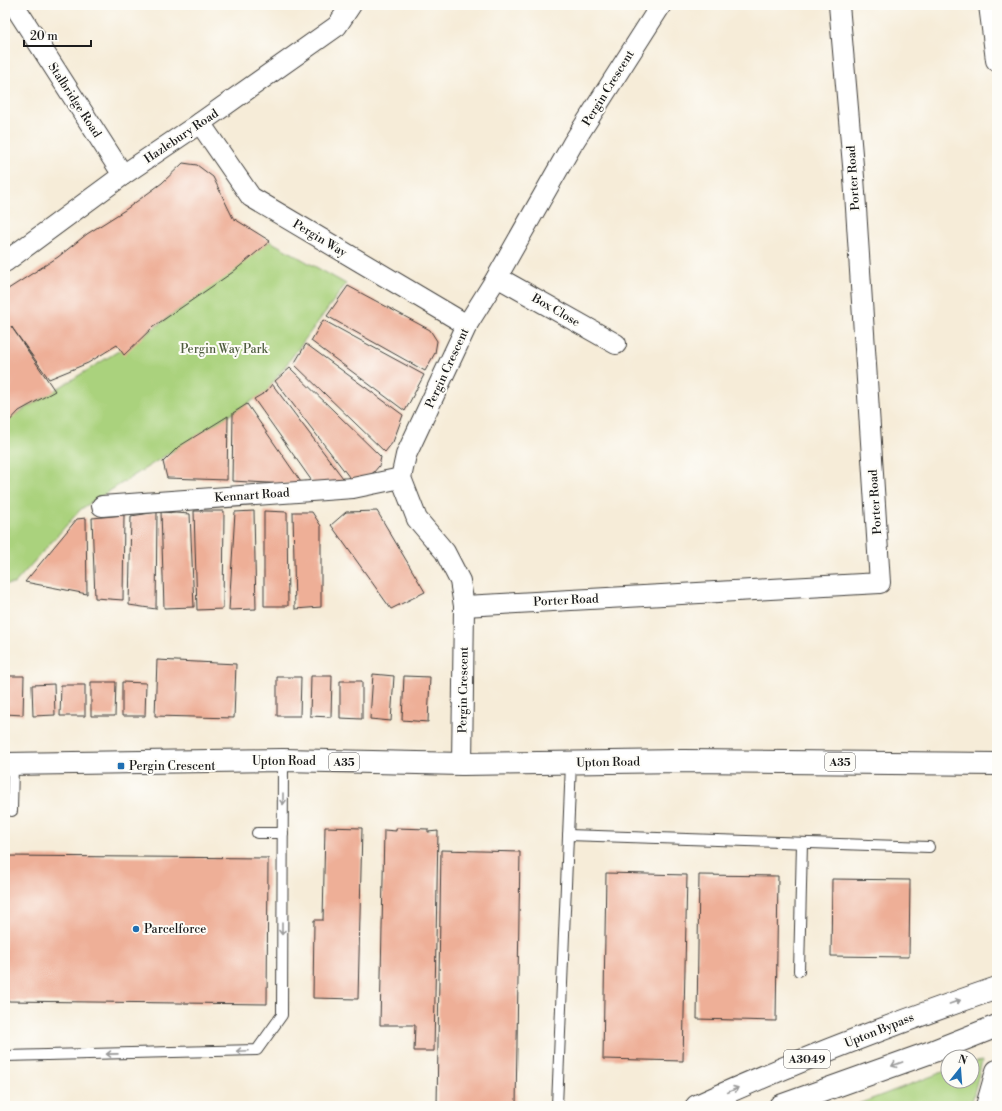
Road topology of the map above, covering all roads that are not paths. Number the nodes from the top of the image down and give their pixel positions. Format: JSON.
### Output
{"nodes":[{"id":1,"x":14,"y":5,"type":"edge"},
{"id":2,"x":351,"y":5,"type":"edge"},
{"id":3,"x":661,"y":5,"type":"edge"},
{"id":4,"x":839,"y":5,"type":"edge"},
{"id":5,"x":990,"y":5,"type":"edge"},
{"id":6,"x":997,"y":60,"type":"edge"},
{"id":7,"x":200,"y":123,"type":"junction"},
{"id":8,"x":123,"y":175,"type":"junction"},
{"id":9,"x":5,"y":262,"type":"edge"},
{"id":10,"x":497,"y":276,"type":"junction"},
{"id":11,"x":467,"y":325,"type":"junction"},
{"id":12,"x":616,"y":344,"type":"dead end"},
{"id":13,"x":401,"y":478,"type":"junction"},
{"id":14,"x":102,"y":506,"type":"dead end"},
{"id":15,"x":464,"y":606,"type":"junction"},
{"id":16,"x":283,"y":760,"type":"junction"},
{"id":17,"x":571,"y":763,"type":"junction"},
{"id":18,"x":9,"y":764,"type":"edge"},
{"id":19,"x":462,"y":764,"type":"junction"},
{"id":20,"x":997,"y":764,"type":"edge"},
{"id":21,"x":12,"y":811,"type":"dead end"},
{"id":22,"x":257,"y":833,"type":"dead end"},
{"id":23,"x":283,"y":833,"type":"junction"},
{"id":24,"x":568,"y":835,"type":"junction"},
{"id":25,"x":802,"y":843,"type":"junction"},
{"id":26,"x":929,"y":847,"type":"dead end"},
{"id":27,"x":799,"y":971,"type":"dead end"},
{"id":28,"x":997,"y":988,"type":"edge"},
{"id":29,"x":997,"y":1026,"type":"edge"},
{"id":30,"x":5,"y":1056,"type":"edge"},
{"id":31,"x":997,"y":1071,"type":"edge"},
{"id":32,"x":557,"y":1106,"type":"edge"},
{"id":33,"x":697,"y":1106,"type":"edge"},
{"id":34,"x":780,"y":1106,"type":"edge"},
{"id":35,"x":987,"y":1106,"type":"edge"}],
"edges":[{"from":1,"to":8,"type":"street","name":"Stalbridge Road"},
{"from":2,"to":7,"type":"street","name":"Hazlebury Road"},
{"from":3,"to":10,"type":"street","name":"Pergin Crescent"},
{"from":4,"to":15,"type":"street","name":"Porter Road"},
{"from":5,"to":6,"type":"main road"},
{"from":7,"to":8,"type":"street","name":"Hazlebury Road"},
{"from":7,"to":11,"type":"street","name":"Pergin Way"},
{"from":8,"to":9,"type":"street","name":"Hazlebury Road"},
{"from":10,"to":11,"type":"street","name":"Pergin Crescent"},
{"from":10,"to":12,"type":"street","name":"Box Close"},
{"from":11,"to":13,"type":"street","name":"Pergin Crescent"},
{"from":13,"to":14,"type":"street","name":"Kennart Road"},
{"from":13,"to":15,"type":"street","name":"Pergin Crescent"},
{"from":15,"to":19,"type":"street","name":"Pergin Crescent"},
{"from":16,"to":18,"type":"main road","name":"Upton Road","number":"A35"},
{"from":16,"to":19,"type":"main road","name":"Upton Road","number":"A35"},
{"from":16,"to":23,"type":"lane","one_way":true},
{"from":17,"to":19,"type":"main road","name":"Upton Road","number":"A35"},
{"from":17,"to":20,"type":"main road","name":"Upton Road","number":"A35"},
{"from":17,"to":24,"type":"lane"},
{"from":18,"to":21,"type":"lane"},
{"from":22,"to":23,"type":"lane"},
{"from":23,"to":30,"type":"lane","one_way":true},
{"from":24,"to":25,"type":"lane"},
{"from":24,"to":32,"type":"lane"},
{"from":25,"to":26,"type":"lane"},
{"from":25,"to":27,"type":"lane"},
{"from":33,"to":28,"type":"main road","name":"Upton Bypass","number":"A3049","one_way":true},
{"from":29,"to":34,"type":"main road","one_way":true},
{"from":31,"to":35,"type":"main road"}]}
